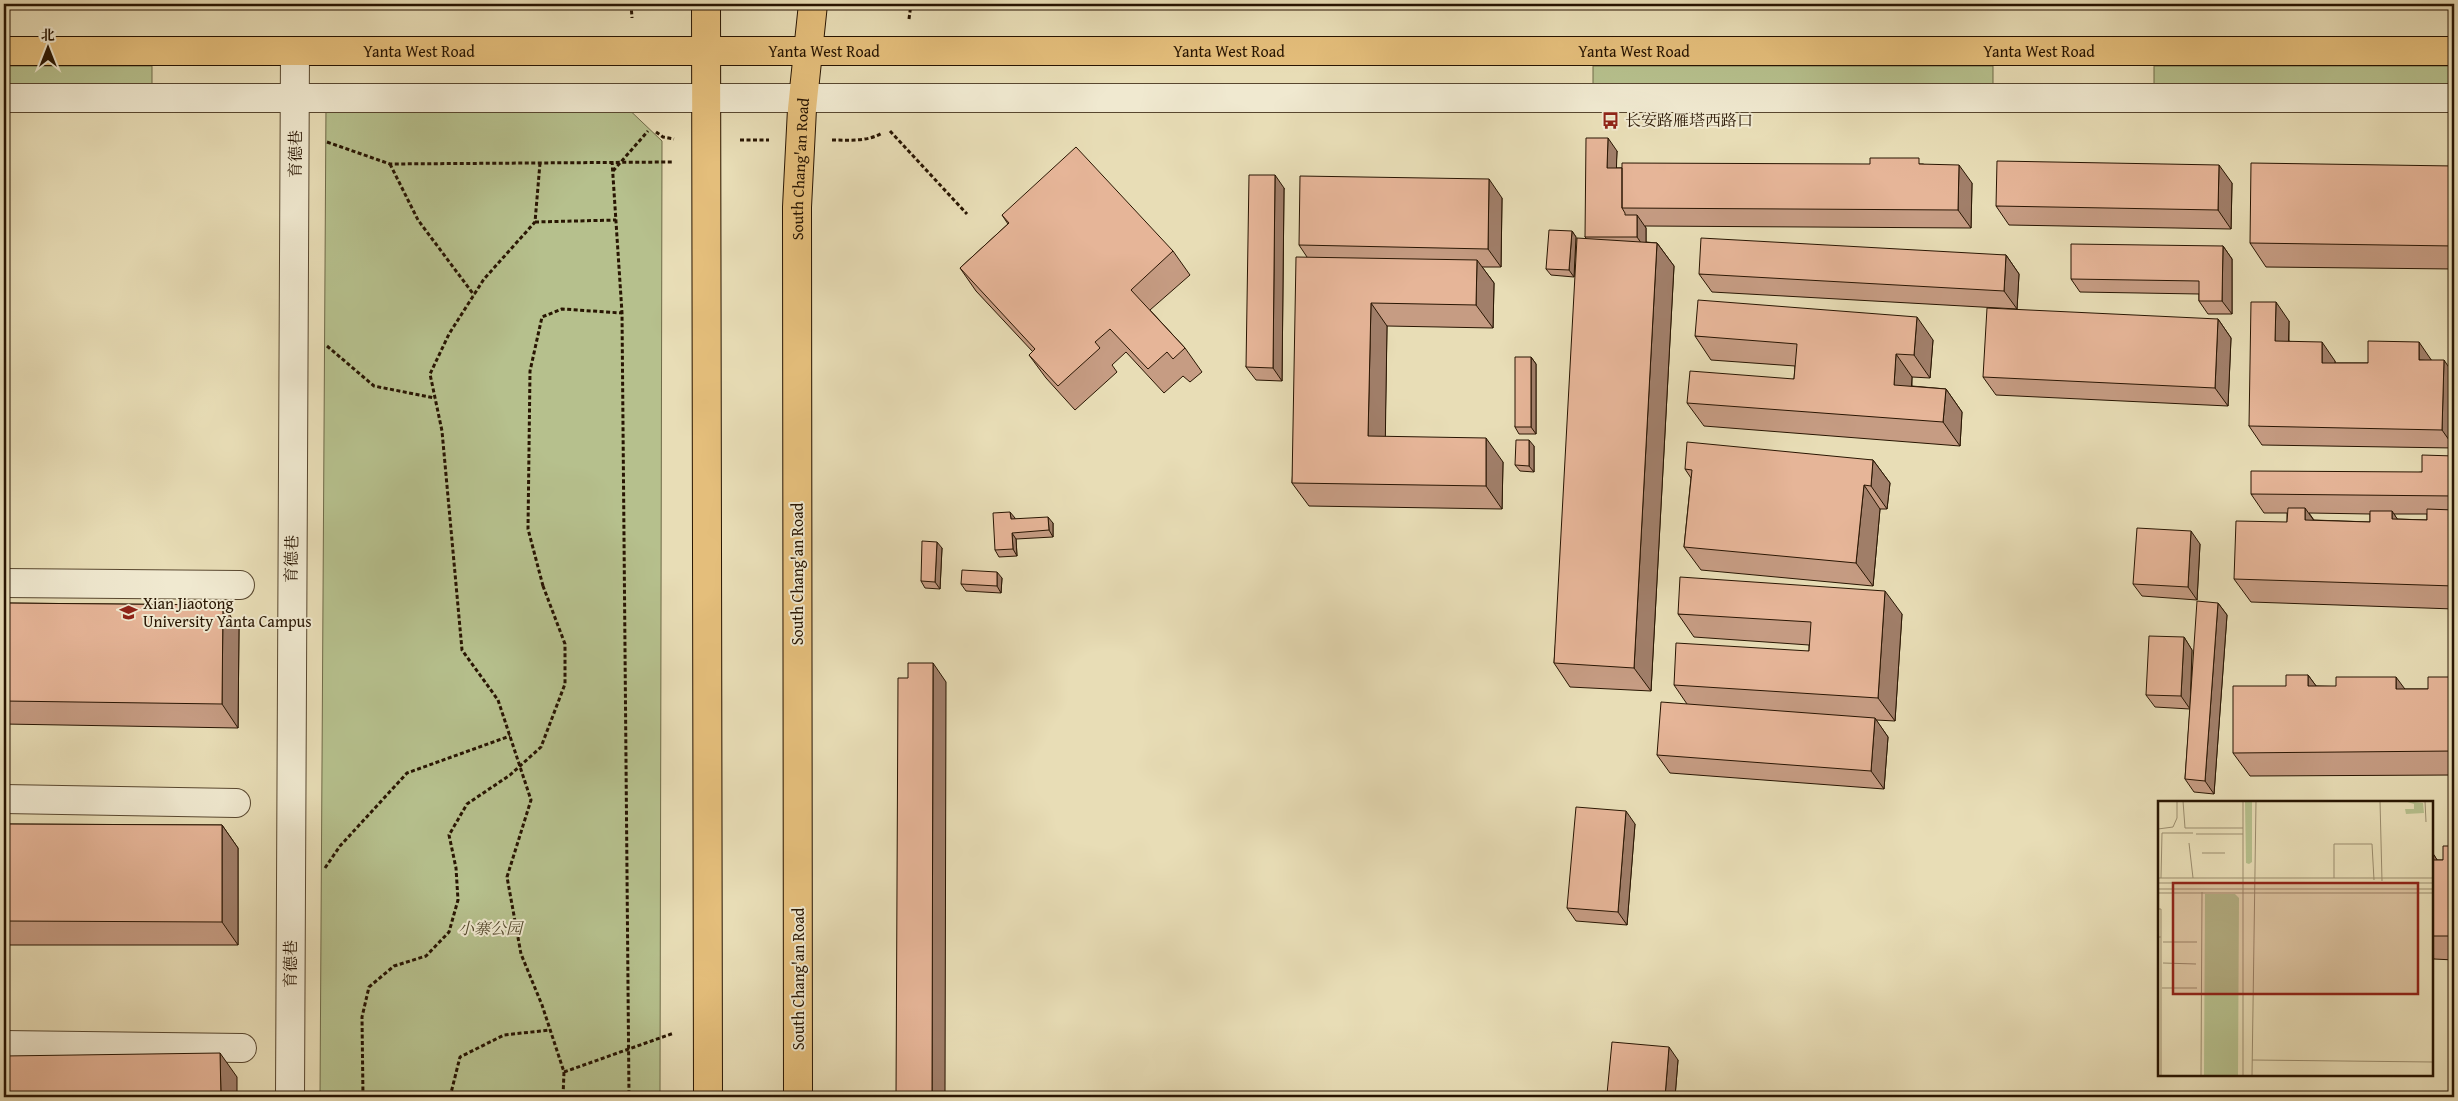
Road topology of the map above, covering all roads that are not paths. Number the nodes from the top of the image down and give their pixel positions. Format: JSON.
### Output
{"nodes":[{"id":1,"x":706,"y":4,"type":"edge"},
{"id":2,"x":813,"y":4,"type":"edge"},
{"id":3,"x":4,"y":51,"type":"edge"},
{"id":4,"x":295,"y":51,"type":"junction"},
{"id":5,"x":706,"y":51,"type":"junction"},
{"id":6,"x":808,"y":51,"type":"junction"},
{"id":7,"x":2454,"y":51,"type":"edge"},
{"id":8,"x":4,"y":98,"type":"edge"},
{"id":9,"x":296,"y":98,"type":"junction"},
{"id":10,"x":707,"y":98,"type":"junction"},
{"id":11,"x":803,"y":98,"type":"junction"},
{"id":12,"x":2454,"y":98,"type":"edge"},
{"id":13,"x":4,"y":583,"type":"edge"},
{"id":14,"x":240,"y":585,"type":"dead end"},
{"id":15,"x":4,"y":799,"type":"edge"},
{"id":16,"x":236,"y":803,"type":"dead end"},
{"id":17,"x":4,"y":1045,"type":"edge"},
{"id":18,"x":242,"y":1048,"type":"dead end"},
{"id":19,"x":290,"y":1097,"type":"edge"},
{"id":20,"x":708,"y":1097,"type":"edge"},
{"id":21,"x":798,"y":1097,"type":"edge"}],
"edges":[{"from":1,"to":5,"type":"main road"},
{"from":2,"to":6,"type":"main road","name":"South Chang'an Road"},
{"from":3,"to":4,"type":"main road","name":"Yanta West Road"},
{"from":4,"to":5,"type":"main road","name":"Yanta West Road"},
{"from":4,"to":9,"type":"street","name":"育德巷"},
{"from":5,"to":6,"type":"main road","name":"Yanta West Road"},
{"from":5,"to":10,"type":"main road"},
{"from":6,"to":7,"type":"main road","name":"Yanta West Road"},
{"from":6,"to":11,"type":"main road","name":"South Chang'an Road"},
{"from":8,"to":9,"type":"street"},
{"from":9,"to":10,"type":"street"},
{"from":9,"to":19,"type":"street","name":"育德巷"},
{"from":10,"to":11,"type":"street"},
{"from":10,"to":20,"type":"main road"},
{"from":11,"to":12,"type":"street"},
{"from":11,"to":21,"type":"main road","name":"South Chang'an Road"},
{"from":13,"to":14,"type":"street"},
{"from":15,"to":16,"type":"street"},
{"from":17,"to":18,"type":"street"}]}
